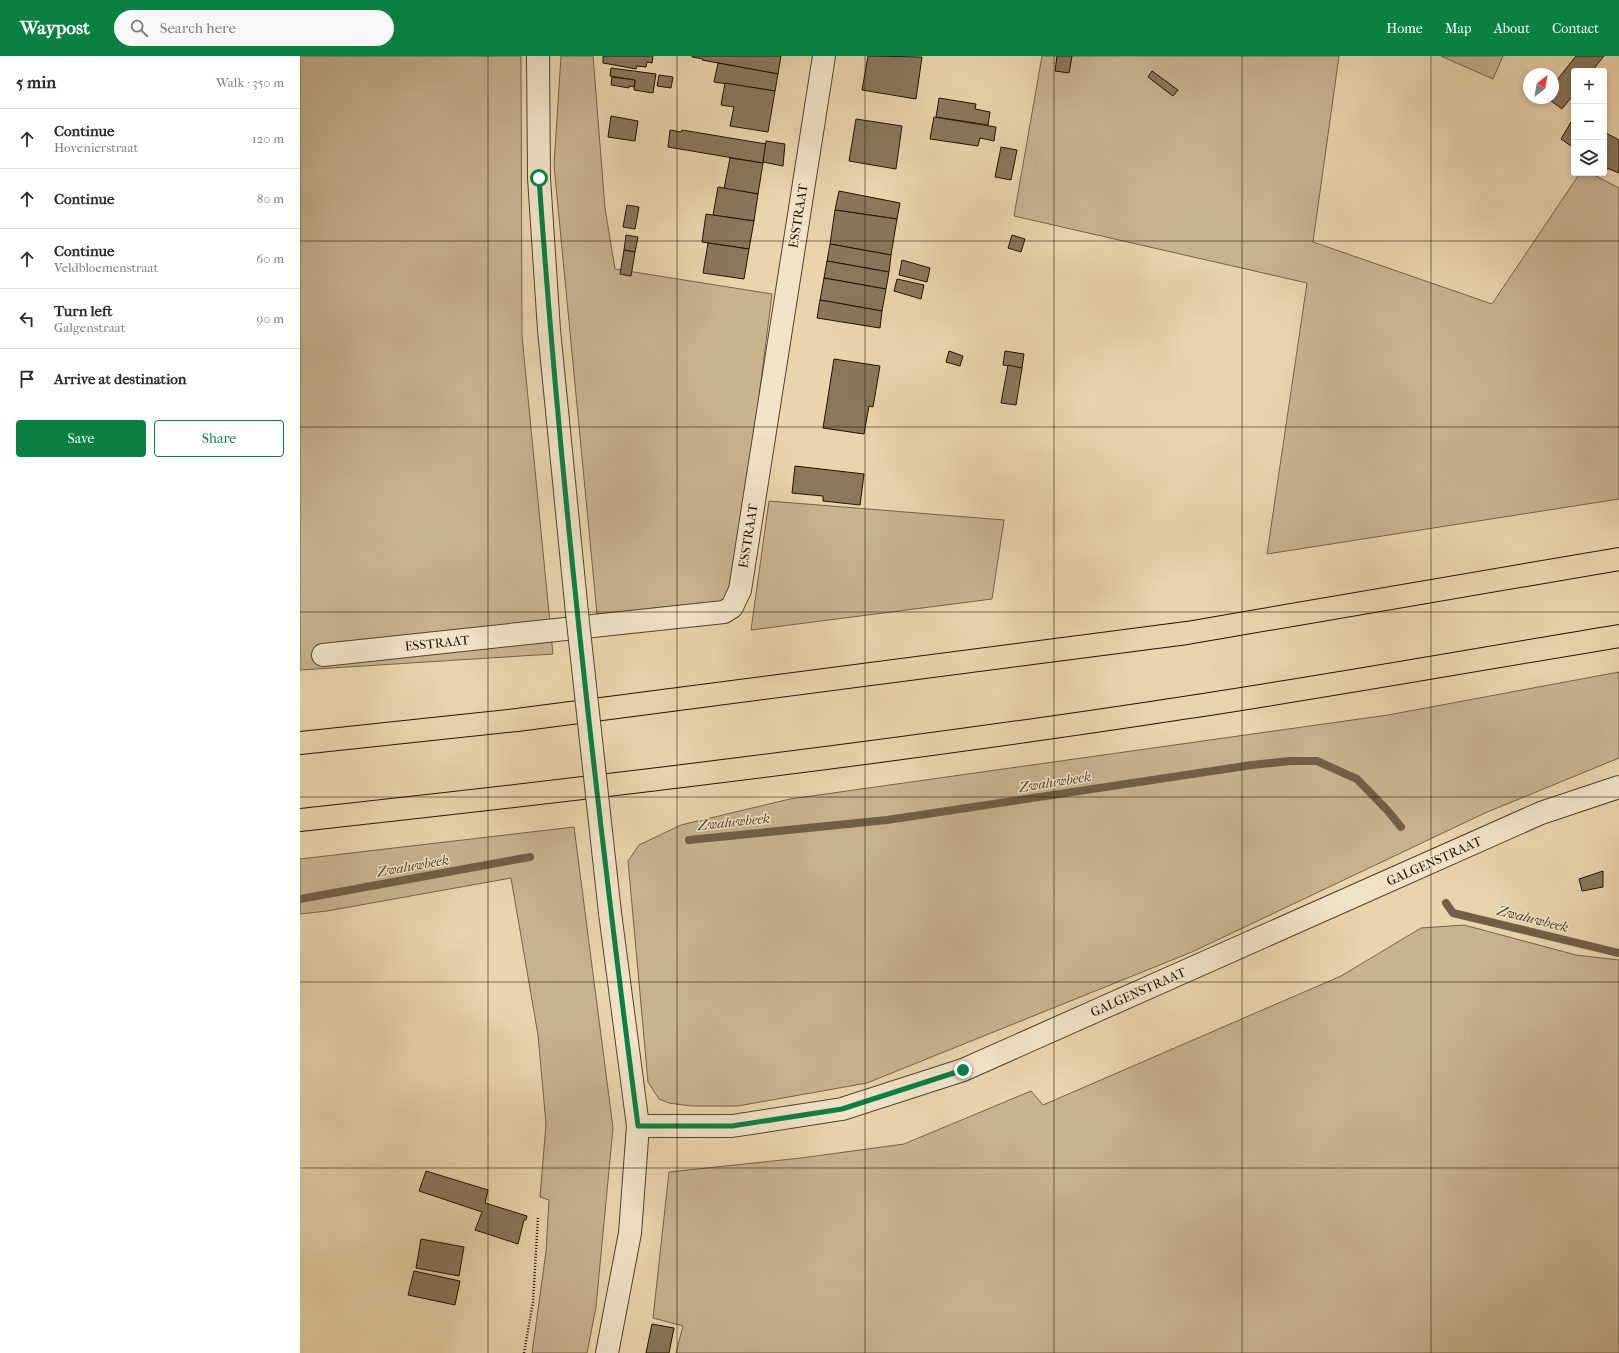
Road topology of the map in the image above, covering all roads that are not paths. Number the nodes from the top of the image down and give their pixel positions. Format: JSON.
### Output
{"nodes":[{"id":1,"x":538,"y":56,"type":"edge"},
{"id":2,"x":824,"y":56,"type":"edge"},
{"id":3,"x":1619,"y":560,"type":"edge"},
{"id":4,"x":1619,"y":636,"type":"edge"},
{"id":5,"x":323,"y":656,"type":"dead end"},
{"id":6,"x":300,"y":743,"type":"edge"},
{"id":7,"x":1619,"y":787,"type":"edge"},
{"id":8,"x":300,"y":820,"type":"edge"},
{"id":9,"x":638,"y":1126,"type":"junction"},
{"id":10,"x":608,"y":1353,"type":"edge"}],
"edges":[{"from":1,"to":9,"type":"street","bridge":true},
{"from":2,"to":5,"type":"street","name":"ESSTRAAT"},
{"from":3,"to":6,"type":"highway"},
{"from":4,"to":8,"type":"highway"},
{"from":7,"to":9,"type":"street","name":"GALGENSTRAAT"},
{"from":9,"to":10,"type":"street"}]}
